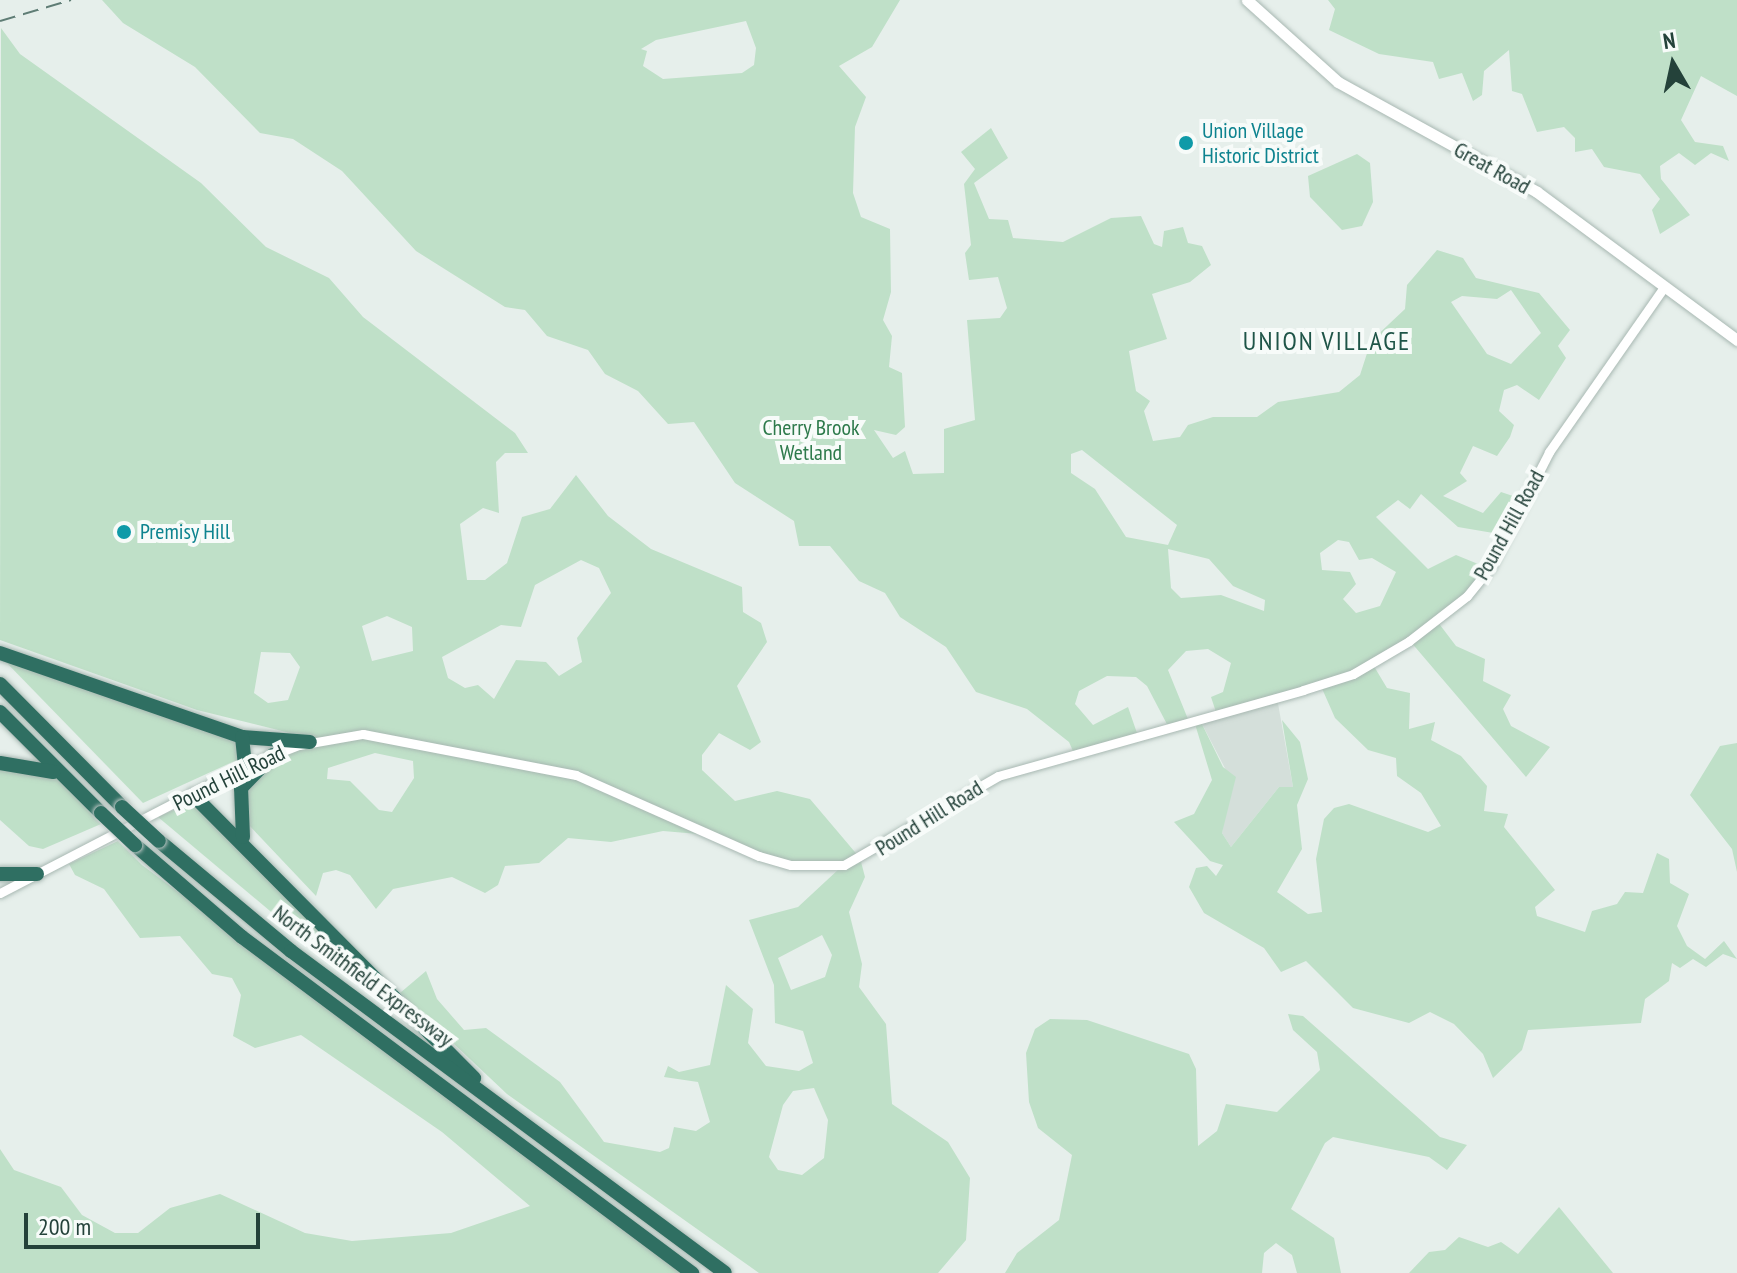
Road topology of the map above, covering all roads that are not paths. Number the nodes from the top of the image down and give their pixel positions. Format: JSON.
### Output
{"nodes":[{"id":1,"x":1247,"y":0,"type":"edge"},
{"id":2,"x":1662,"y":290,"type":"junction"},
{"id":3,"x":1737,"y":340,"type":"edge"},
{"id":4,"x":0,"y":653,"type":"edge"},
{"id":5,"x":0,"y":684,"type":"edge"},
{"id":6,"x":0,"y":712,"type":"edge"},
{"id":7,"x":242,"y":737,"type":"junction"},
{"id":8,"x":310,"y":742,"type":"junction"},
{"id":9,"x":273,"y":755,"type":"junction"},
{"id":10,"x":0,"y":763,"type":"edge"},
{"id":11,"x":245,"y":766,"type":"junction"},
{"id":12,"x":63,"y":776,"type":"junction"},
{"id":13,"x":193,"y":795,"type":"junction"},
{"id":14,"x":244,"y":841,"type":"junction"},
{"id":15,"x":0,"y":874,"type":"edge"},
{"id":16,"x":37,"y":874,"type":"junction"},
{"id":17,"x":0,"y":893,"type":"edge"},
{"id":18,"x":493,"y":1100,"type":"junction"},
{"id":19,"x":692,"y":1273,"type":"edge"},
{"id":20,"x":725,"y":1273,"type":"edge"}],
"edges":[{"from":1,"to":2,"type":"main road","name":"Great Road"},
{"from":2,"to":3,"type":"main road","name":"Great Road"},
{"from":2,"to":8,"type":"street","name":"Pound Hill Road"},
{"from":4,"to":7,"type":"highway"},
{"from":5,"to":18,"type":"highway","name":"North Smithfield Expressway","bridge":true},
{"from":6,"to":12,"type":"highway","name":"North Smithfield Expressway"},
{"from":7,"to":8,"type":"highway"},
{"from":7,"to":11,"type":"highway"},
{"from":8,"to":9,"type":"street","name":"Pound Hill Road"},
{"from":9,"to":11,"type":"street","name":"Pound Hill Road"},
{"from":9,"to":14,"type":"highway"},
{"from":10,"to":12,"type":"highway"},
{"from":11,"to":13,"type":"street","name":"Pound Hill Road"},
{"from":12,"to":19,"type":"highway","name":"North Smithfield Expressway","bridge":true},
{"from":13,"to":14,"type":"highway"},
{"from":13,"to":16,"type":"street","name":"Pound Hill Road"},
{"from":14,"to":18,"type":"highway"},
{"from":15,"to":16,"type":"highway"},
{"from":16,"to":17,"type":"street","name":"Pound Hill Road"},
{"from":18,"to":20,"type":"highway","name":"North Smithfield Expressway"}]}
